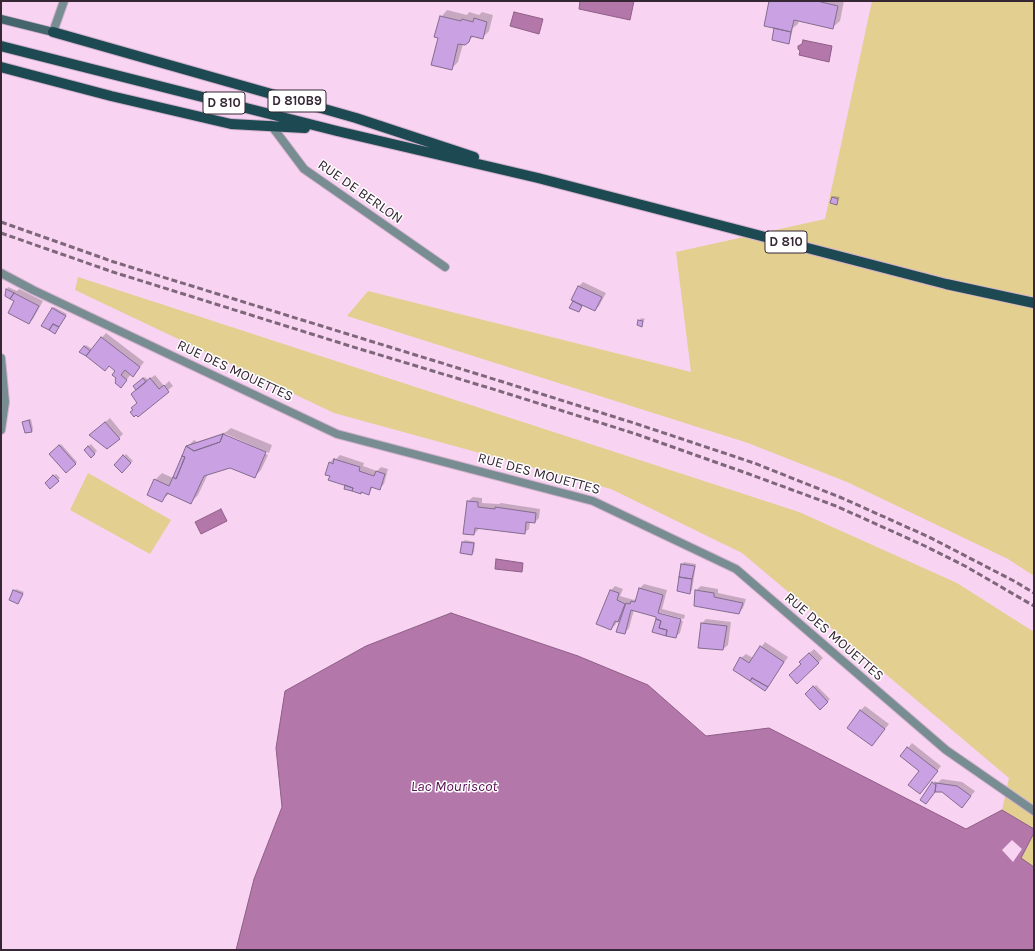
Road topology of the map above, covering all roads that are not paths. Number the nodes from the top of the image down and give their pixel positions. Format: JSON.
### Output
{"nodes":[{"id":1,"x":64,"y":1,"type":"edge"},
{"id":2,"x":1,"y":19,"type":"edge"},
{"id":3,"x":53,"y":32,"type":"junction"},
{"id":4,"x":1,"y":46,"type":"edge"},
{"id":5,"x":1,"y":67,"type":"edge"},
{"id":6,"x":271,"y":125,"type":"junction"},
{"id":7,"x":337,"y":131,"type":"junction"},
{"id":8,"x":538,"y":178,"type":"junction"},
{"id":9,"x":444,"y":267,"type":"dead end"},
{"id":10,"x":1,"y":273,"type":"edge"},
{"id":11,"x":1034,"y":303,"type":"edge"},
{"id":12,"x":1,"y":358,"type":"edge"},
{"id":13,"x":1,"y":430,"type":"edge"},
{"id":14,"x":1034,"y":811,"type":"edge"}],
"edges":[{"from":1,"to":3,"type":"street"},
{"from":2,"to":3,"type":"main road","number":"D 810B9"},
{"from":3,"to":8,"type":"main road","number":"D 810B9"},
{"from":4,"to":7,"type":"main road","number":"D 810"},
{"from":5,"to":6,"type":"main road"},
{"from":6,"to":7,"type":"main road"},
{"from":6,"to":9,"type":"street","name":"RUE DE BERLON"},
{"from":7,"to":8,"type":"main road","number":"D 810"},
{"from":8,"to":11,"type":"main road","number":"D 810"},
{"from":10,"to":14,"type":"street","name":"RUE DES MOUETTES"},
{"from":12,"to":13,"type":"street"}]}
